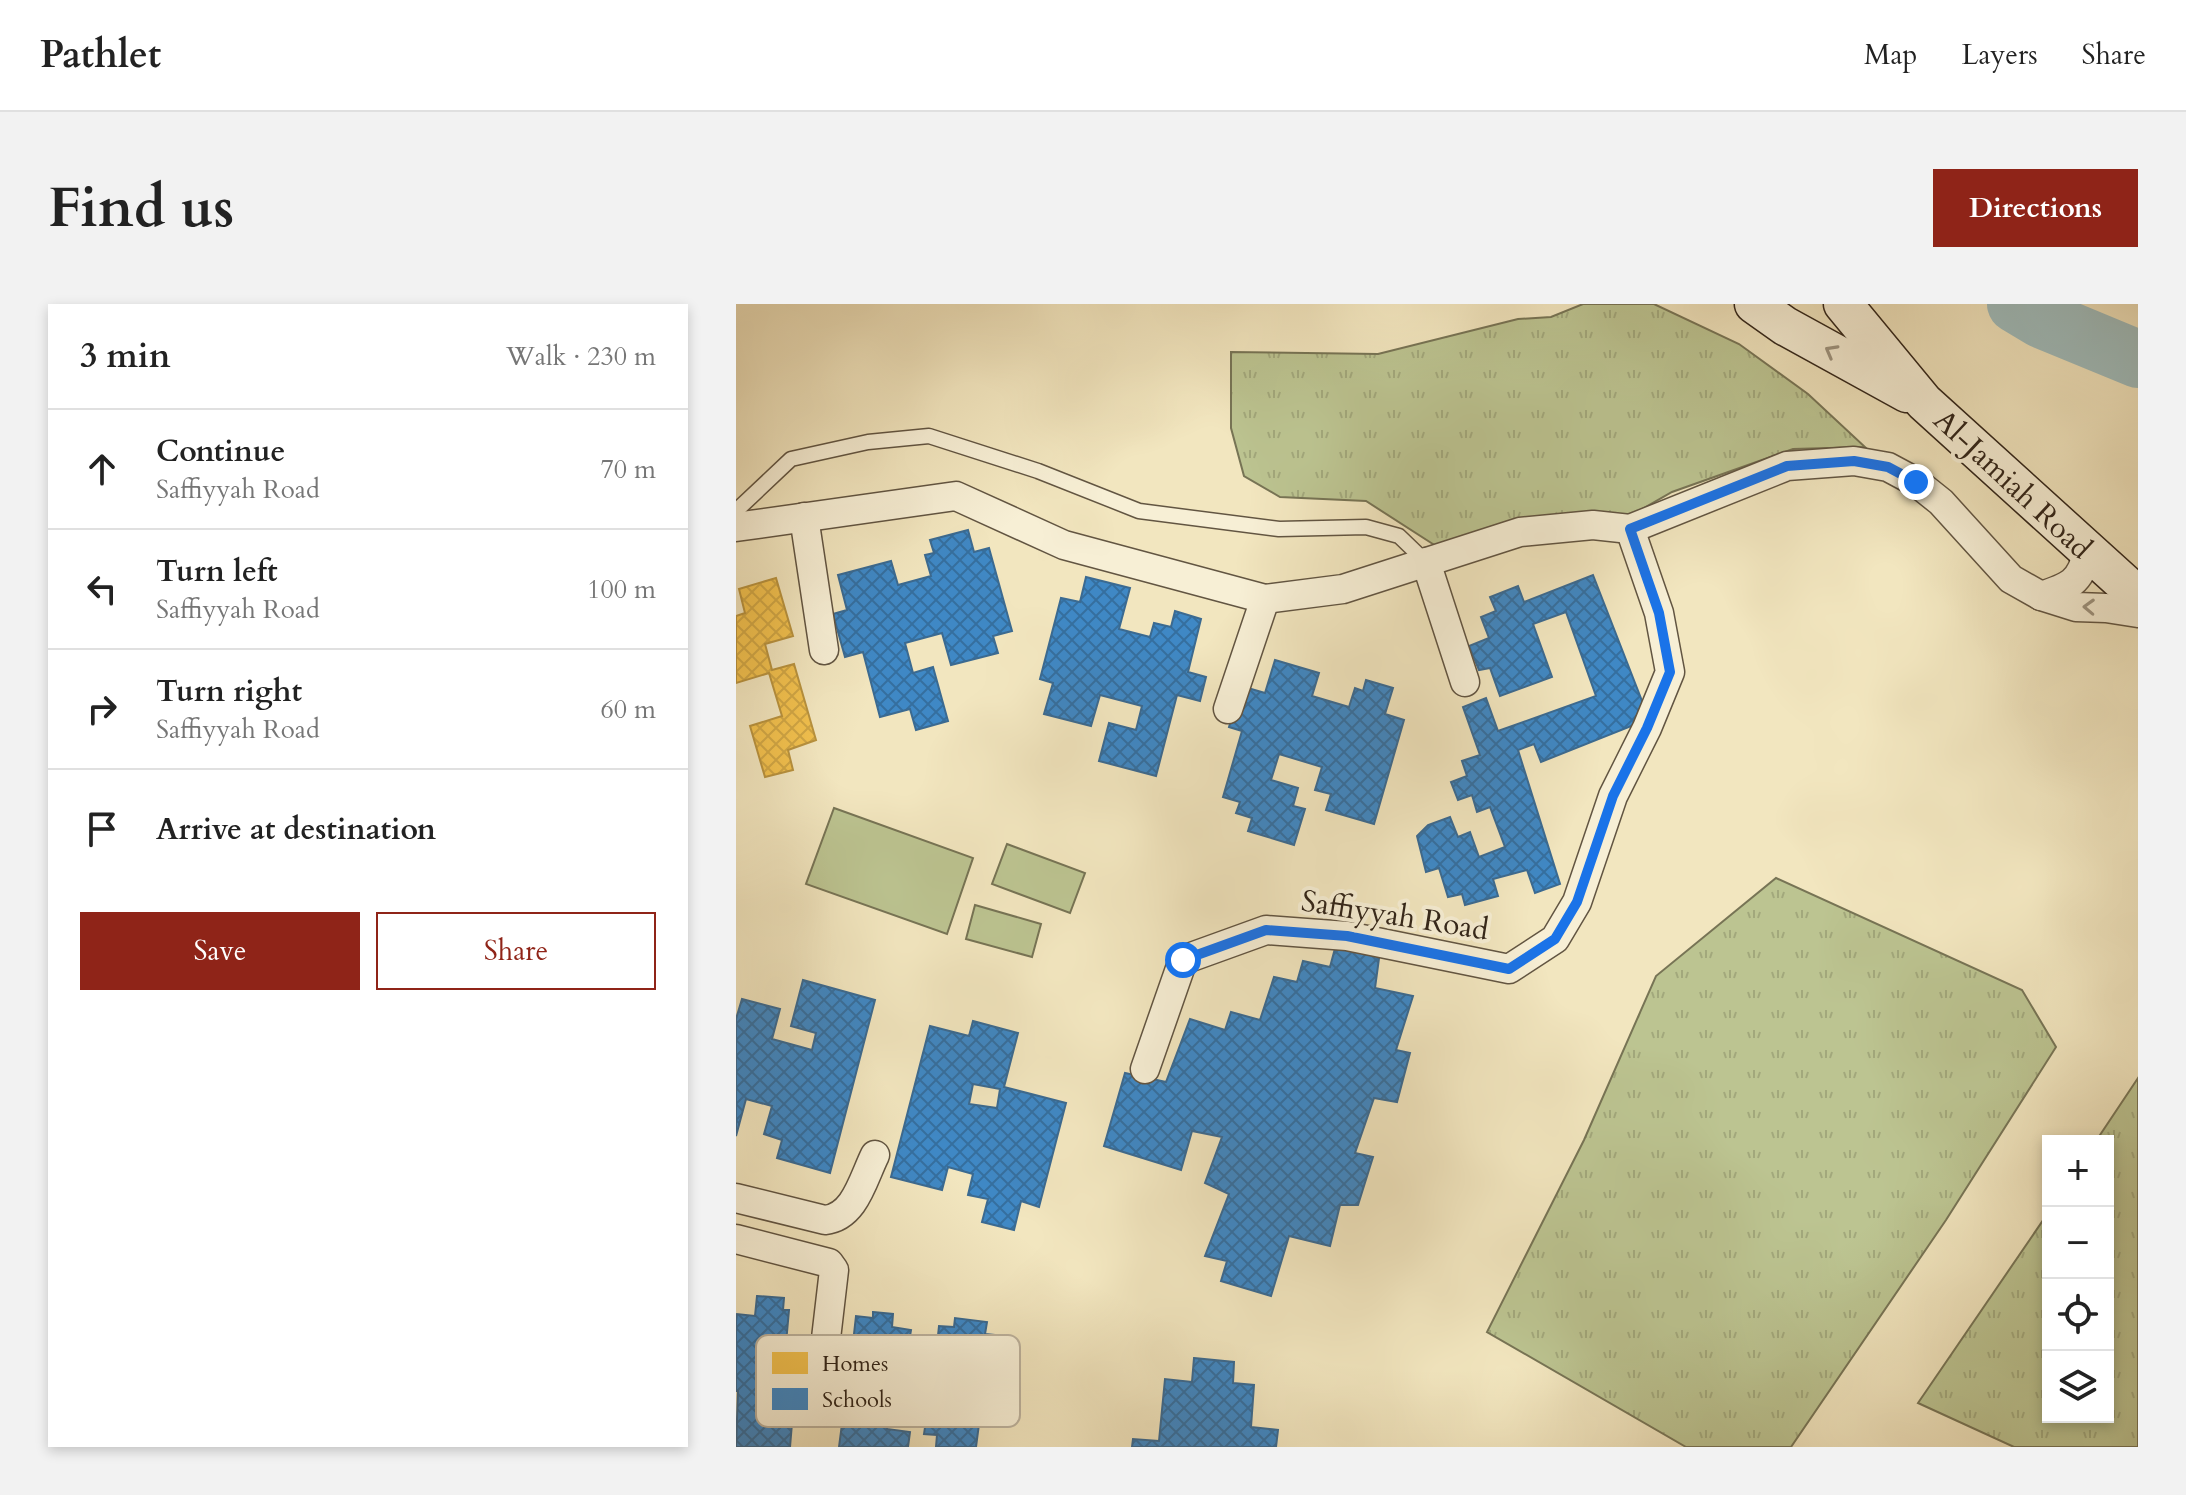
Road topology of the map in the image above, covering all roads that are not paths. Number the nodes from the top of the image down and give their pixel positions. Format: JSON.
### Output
{"nodes":[{"id":1,"x":1754,"y":304,"type":"edge"},
{"id":2,"x":1843,"y":304,"type":"edge"},
{"id":3,"x":1924,"y":402,"type":"junction"},
{"id":4,"x":736,"y":511,"type":"edge"},
{"id":5,"x":804,"y":517,"type":"junction"},
{"id":6,"x":736,"y":527,"type":"edge"},
{"id":7,"x":1630,"y":529,"type":"junction"},
{"id":8,"x":2087,"y":553,"type":"junction"},
{"id":9,"x":1426,"y":562,"type":"junction"},
{"id":10,"x":2041,"y":596,"type":"junction"},
{"id":11,"x":2138,"y":596,"type":"edge"},
{"id":12,"x":1265,"y":599,"type":"junction"},
{"id":13,"x":2138,"y":613,"type":"edge"},
{"id":14,"x":824,"y":650,"type":"dead end"},
{"id":15,"x":1465,"y":682,"type":"dead end"},
{"id":16,"x":1228,"y":709,"type":"dead end"},
{"id":17,"x":1145,"y":1069,"type":"dead end"},
{"id":18,"x":875,"y":1155,"type":"dead end"},
{"id":19,"x":736,"y":1198,"type":"edge"},
{"id":20,"x":736,"y":1239,"type":"edge"},
{"id":21,"x":826,"y":1335,"type":"edge"}],
"edges":[{"from":3,"to":1,"type":"street","name":"Al-Jamiah Road","one_way":true},
{"from":2,"to":3,"type":"street","name":"Al-Jamiah Road"},
{"from":3,"to":8,"type":"street","name":"Al-Jamiah Road"},
{"from":4,"to":9,"type":"lane"},
{"from":5,"to":6,"type":"street"},
{"from":5,"to":12,"type":"street"},
{"from":5,"to":14,"type":"street"},
{"from":7,"to":9,"type":"street"},
{"from":7,"to":10,"type":"street"},
{"from":7,"to":17,"type":"street","name":"Saffiyyah Road"},
{"from":8,"to":10,"type":"street"},
{"from":8,"to":11,"type":"street","name":"Al-Jamiah Road"},
{"from":9,"to":12,"type":"street"},
{"from":9,"to":15,"type":"street"},
{"from":13,"to":10,"type":"street","one_way":true},
{"from":12,"to":16,"type":"street"},
{"from":18,"to":19,"type":"street"},
{"from":20,"to":21,"type":"street"}]}
